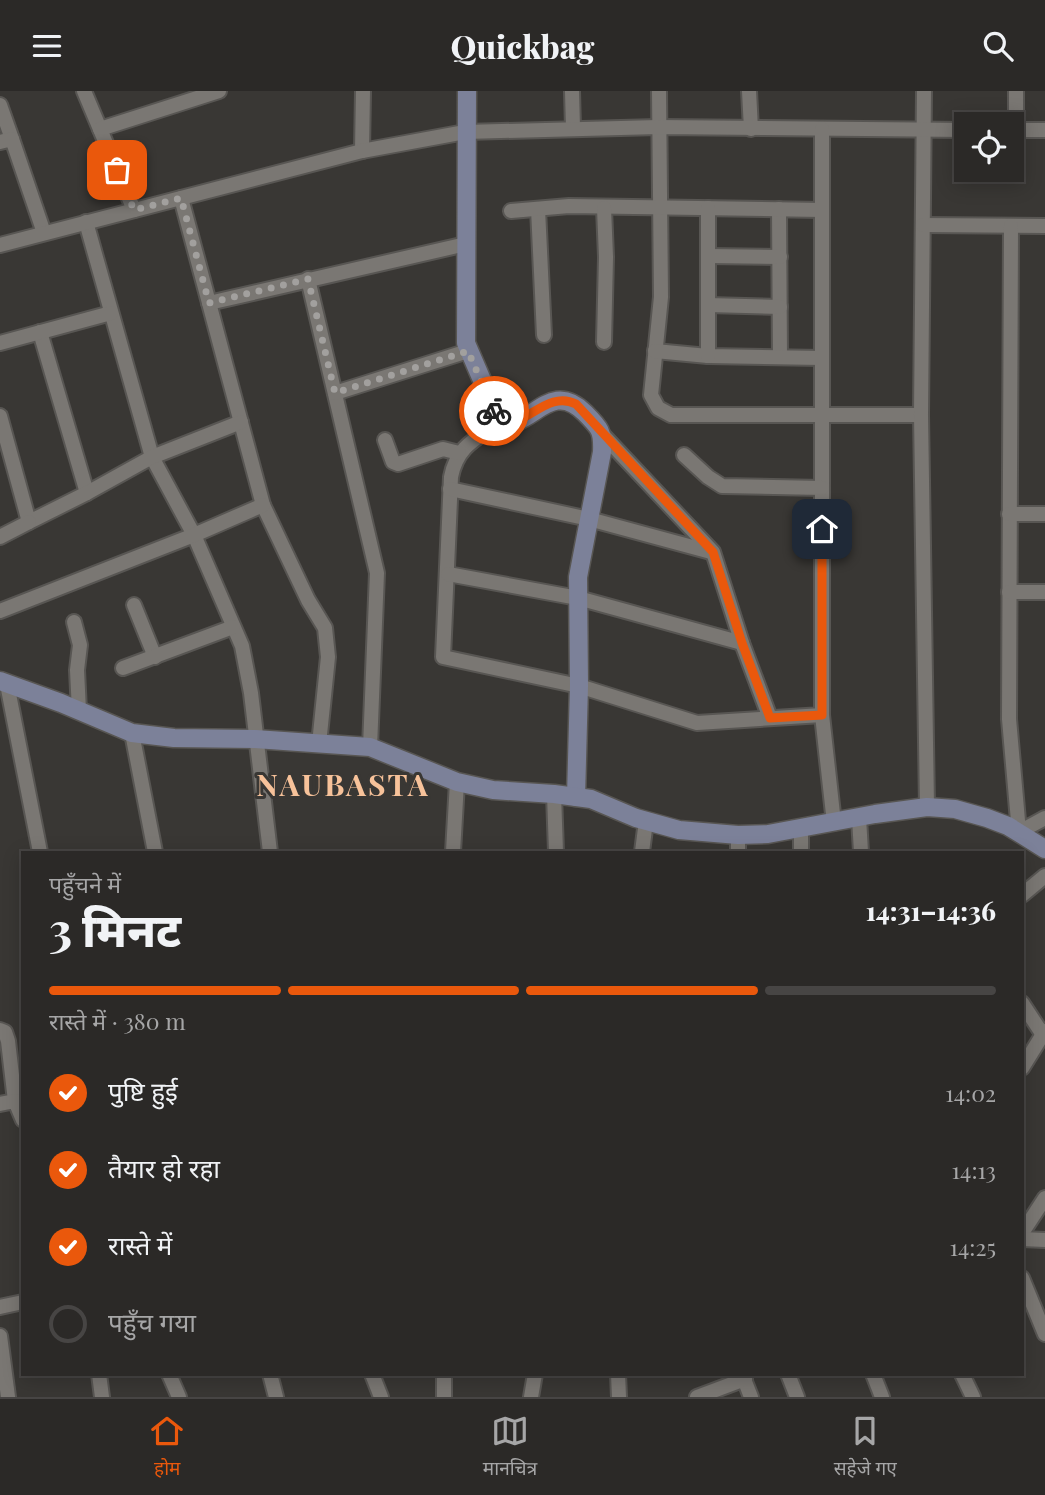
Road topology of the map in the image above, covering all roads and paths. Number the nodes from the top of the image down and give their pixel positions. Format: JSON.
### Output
{"nodes":[{"id":1,"x":84,"y":91,"type":"edge"},
{"id":2,"x":219,"y":91,"type":"edge"},
{"id":3,"x":363,"y":91,"type":"edge"},
{"id":4,"x":467,"y":91,"type":"edge"},
{"id":5,"x":572,"y":91,"type":"edge"},
{"id":6,"x":659,"y":91,"type":"edge"},
{"id":7,"x":749,"y":91,"type":"edge"},
{"id":8,"x":924,"y":91,"type":"edge"},
{"id":9,"x":1016,"y":91,"type":"edge"},
{"id":10,"x":179,"y":97,"type":"edge"},
{"id":11,"x":0,"y":105,"type":"edge"},
{"id":12,"x":1015,"y":112,"type":"edge"},
{"id":13,"x":658,"y":127,"type":"junction"},
{"id":14,"x":573,"y":128,"type":"junction"},
{"id":15,"x":100,"y":129,"type":"junction"},
{"id":16,"x":751,"y":129,"type":"junction"},
{"id":17,"x":821,"y":129,"type":"junction"},
{"id":18,"x":924,"y":130,"type":"junction"},
{"id":19,"x":954,"y":130,"type":"edge"},
{"id":20,"x":1024,"y":130,"type":"edge"},
{"id":21,"x":1045,"y":130,"type":"edge"},
{"id":22,"x":465,"y":132,"type":"junction"},
{"id":23,"x":6,"y":140,"type":"edge"},
{"id":24,"x":362,"y":151,"type":"junction"},
{"id":25,"x":181,"y":198,"type":"junction"},
{"id":26,"x":604,"y":208,"type":"junction"},
{"id":27,"x":658,"y":208,"type":"junction"},
{"id":28,"x":708,"y":208,"type":"junction"},
{"id":29,"x":538,"y":209,"type":"junction"},
{"id":30,"x":779,"y":209,"type":"junction"},
{"id":31,"x":134,"y":210,"type":"junction"},
{"id":32,"x":822,"y":210,"type":"junction"},
{"id":33,"x":511,"y":211,"type":"dead end"},
{"id":34,"x":86,"y":222,"type":"junction"},
{"id":35,"x":923,"y":225,"type":"junction"},
{"id":36,"x":1011,"y":226,"type":"junction"},
{"id":37,"x":1045,"y":226,"type":"edge"},
{"id":38,"x":44,"y":233,"type":"junction"},
{"id":39,"x":466,"y":244,"type":"junction"},
{"id":40,"x":0,"y":245,"type":"edge"},
{"id":41,"x":708,"y":256,"type":"junction"},
{"id":42,"x":780,"y":257,"type":"junction"},
{"id":43,"x":308,"y":279,"type":"junction"},
{"id":44,"x":209,"y":303,"type":"junction"},
{"id":45,"x":708,"y":305,"type":"junction"},
{"id":46,"x":780,"y":307,"type":"junction"},
{"id":47,"x":111,"y":313,"type":"junction"},
{"id":48,"x":40,"y":332,"type":"junction"},
{"id":49,"x":544,"y":335,"type":"dead end"},
{"id":50,"x":604,"y":342,"type":"dead end"},
{"id":51,"x":0,"y":343,"type":"edge"},
{"id":52,"x":468,"y":351,"type":"junction"},
{"id":53,"x":655,"y":351,"type":"junction"},
{"id":54,"x":708,"y":356,"type":"junction"},
{"id":55,"x":780,"y":357,"type":"junction"},
{"id":56,"x":822,"y":358,"type":"junction"},
{"id":57,"x":335,"y":393,"type":"junction"},
{"id":58,"x":822,"y":414,"type":"junction"},
{"id":59,"x":920,"y":415,"type":"junction"},
{"id":60,"x":0,"y":416,"type":"edge"},
{"id":61,"x":241,"y":422,"type":"junction"},
{"id":62,"x":500,"y":422,"type":"junction"},
{"id":63,"x":602,"y":434,"type":"junction"},
{"id":64,"x":385,"y":440,"type":"dead end"},
{"id":65,"x":458,"y":453,"type":"junction"},
{"id":66,"x":684,"y":455,"type":"dead end"},
{"id":67,"x":152,"y":457,"type":"junction"},
{"id":68,"x":822,"y":488,"type":"junction"},
{"id":69,"x":450,"y":489,"type":"junction"},
{"id":70,"x":87,"y":493,"type":"junction"},
{"id":71,"x":263,"y":505,"type":"junction"},
{"id":72,"x":1009,"y":514,"type":"junction"},
{"id":73,"x":1045,"y":514,"type":"edge"},
{"id":74,"x":589,"y":519,"type":"junction"},
{"id":75,"x":29,"y":522,"type":"junction"},
{"id":76,"x":194,"y":535,"type":"junction"},
{"id":77,"x":0,"y":537,"type":"edge"},
{"id":78,"x":713,"y":552,"type":"junction"},
{"id":79,"x":448,"y":574,"type":"junction"},
{"id":80,"x":1009,"y":592,"type":"junction"},
{"id":81,"x":1045,"y":592,"type":"edge"},
{"id":82,"x":578,"y":597,"type":"junction"},
{"id":83,"x":134,"y":605,"type":"dead end"},
{"id":84,"x":0,"y":611,"type":"edge"},
{"id":85,"x":74,"y":622,"type":"dead end"},
{"id":86,"x":233,"y":627,"type":"junction"},
{"id":87,"x":742,"y":643,"type":"junction"},
{"id":88,"x":155,"y":657,"type":"junction"},
{"id":89,"x":123,"y":668,"type":"dead end"},
{"id":90,"x":3,"y":682,"type":"edge"},
{"id":91,"x":579,"y":686,"type":"junction"},
{"id":92,"x":79,"y":711,"type":"junction"},
{"id":93,"x":822,"y":715,"type":"junction"},
{"id":94,"x":770,"y":718,"type":"junction"},
{"id":95,"x":131,"y":733,"type":"junction"},
{"id":96,"x":255,"y":739,"type":"junction"},
{"id":97,"x":319,"y":744,"type":"junction"},
{"id":98,"x":370,"y":747,"type":"junction"},
{"id":99,"x":457,"y":782,"type":"junction"},
{"id":100,"x":554,"y":794,"type":"junction"},
{"id":101,"x":576,"y":797,"type":"junction"},
{"id":102,"x":928,"y":807,"type":"junction"},
{"id":103,"x":859,"y":817,"type":"junction"},
{"id":104,"x":1045,"y":818,"type":"edge"},
{"id":105,"x":646,"y":821,"type":"junction"},
{"id":106,"x":834,"y":823,"type":"junction"},
{"id":107,"x":801,"y":829,"type":"junction"},
{"id":108,"x":1019,"y":832,"type":"junction"},
{"id":109,"x":738,"y":844,"type":"edge"},
{"id":110,"x":1045,"y":849,"type":"edge"},
{"id":111,"x":40,"y":851,"type":"edge"},
{"id":112,"x":155,"y":851,"type":"edge"},
{"id":113,"x":270,"y":851,"type":"edge"},
{"id":114,"x":453,"y":851,"type":"edge"},
{"id":115,"x":556,"y":851,"type":"edge"},
{"id":116,"x":642,"y":851,"type":"edge"},
{"id":117,"x":801,"y":851,"type":"edge"},
{"id":118,"x":861,"y":851,"type":"edge"},
{"id":119,"x":1045,"y":876,"type":"edge"},
{"id":120,"x":1024,"y":893,"type":"edge"},
{"id":121,"x":1024,"y":1006,"type":"edge"},
{"id":122,"x":0,"y":1029,"type":"edge"},
{"id":123,"x":1044,"y":1033,"type":"edge"},
{"id":124,"x":1024,"y":1065,"type":"edge"},
{"id":125,"x":16,"y":1101,"type":"junction"},
{"id":126,"x":0,"y":1104,"type":"edge"},
{"id":127,"x":21,"y":1115,"type":"edge"},
{"id":128,"x":1045,"y":1198,"type":"edge"},
{"id":129,"x":1024,"y":1230,"type":"edge"},
{"id":130,"x":1024,"y":1239,"type":"edge"},
{"id":131,"x":1045,"y":1240,"type":"edge"},
{"id":132,"x":1024,"y":1283,"type":"edge"},
{"id":133,"x":21,"y":1302,"type":"edge"},
{"id":134,"x":0,"y":1307,"type":"edge"},
{"id":135,"x":1045,"y":1333,"type":"edge"},
{"id":136,"x":0,"y":1336,"type":"edge"},
{"id":137,"x":2,"y":1361,"type":"edge"},
{"id":138,"x":100,"y":1376,"type":"edge"},
{"id":139,"x":170,"y":1376,"type":"edge"},
{"id":140,"x":271,"y":1376,"type":"edge"},
{"id":141,"x":373,"y":1376,"type":"edge"},
{"id":142,"x":444,"y":1376,"type":"edge"},
{"id":143,"x":535,"y":1376,"type":"edge"},
{"id":144,"x":618,"y":1376,"type":"edge"},
{"id":145,"x":789,"y":1376,"type":"edge"},
{"id":146,"x":874,"y":1376,"type":"edge"},
{"id":147,"x":963,"y":1376,"type":"edge"},
{"id":148,"x":744,"y":1377,"type":"edge"},
{"id":149,"x":8,"y":1397,"type":"edge"},
{"id":150,"x":103,"y":1397,"type":"edge"},
{"id":151,"x":179,"y":1397,"type":"edge"},
{"id":152,"x":276,"y":1397,"type":"edge"},
{"id":153,"x":381,"y":1397,"type":"edge"},
{"id":154,"x":444,"y":1397,"type":"edge"},
{"id":155,"x":531,"y":1397,"type":"edge"},
{"id":156,"x":619,"y":1397,"type":"edge"},
{"id":157,"x":696,"y":1397,"type":"edge"},
{"id":158,"x":751,"y":1397,"type":"edge"},
{"id":159,"x":797,"y":1397,"type":"edge"},
{"id":160,"x":882,"y":1397,"type":"edge"},
{"id":161,"x":973,"y":1397,"type":"edge"}],
"edges":[{"from":1,"to":15,"type":"street"},
{"from":2,"to":10,"type":"street"},
{"from":3,"to":24,"type":"street"},
{"from":4,"to":22,"type":"street"},
{"from":5,"to":14,"type":"street"},
{"from":6,"to":13,"type":"street"},
{"from":7,"to":16,"type":"street"},
{"from":8,"to":18,"type":"street"},
{"from":9,"to":12,"type":"street"},
{"from":10,"to":15,"type":"street"},
{"from":11,"to":23,"type":"street"},
{"from":13,"to":14,"type":"street"},
{"from":13,"to":16,"type":"street"},
{"from":13,"to":27,"type":"street"},
{"from":14,"to":22,"type":"street"},
{"from":15,"to":31,"type":"street"},
{"from":16,"to":17,"type":"street"},
{"from":17,"to":18,"type":"street"},
{"from":17,"to":32,"type":"street"},
{"from":18,"to":19,"type":"street"},
{"from":18,"to":35,"type":"street"},
{"from":20,"to":21,"type":"street"},
{"from":22,"to":24,"type":"street"},
{"from":22,"to":39,"type":"street"},
{"from":23,"to":38,"type":"street"},
{"from":24,"to":25,"type":"street"},
{"from":25,"to":31,"type":"street"},
{"from":25,"to":44,"type":"street"},
{"from":26,"to":27,"type":"street"},
{"from":26,"to":29,"type":"street"},
{"from":26,"to":50,"type":"street"},
{"from":27,"to":28,"type":"street"},
{"from":27,"to":53,"type":"street"},
{"from":28,"to":30,"type":"street"},
{"from":28,"to":41,"type":"street"},
{"from":29,"to":33,"type":"street"},
{"from":29,"to":49,"type":"street"},
{"from":30,"to":32,"type":"street"},
{"from":30,"to":42,"type":"street"},
{"from":31,"to":34,"type":"street"},
{"from":32,"to":56,"type":"street"},
{"from":34,"to":38,"type":"street"},
{"from":34,"to":47,"type":"street"},
{"from":35,"to":36,"type":"street"},
{"from":35,"to":59,"type":"street"},
{"from":36,"to":37,"type":"street"},
{"from":36,"to":72,"type":"street"},
{"from":38,"to":40,"type":"street"},
{"from":39,"to":43,"type":"street"},
{"from":39,"to":52,"type":"street"},
{"from":41,"to":42,"type":"street"},
{"from":41,"to":45,"type":"street"},
{"from":42,"to":46,"type":"street"},
{"from":43,"to":44,"type":"street"},
{"from":43,"to":57,"type":"street"},
{"from":44,"to":61,"type":"street"},
{"from":45,"to":46,"type":"street"},
{"from":45,"to":54,"type":"street"},
{"from":46,"to":55,"type":"street"},
{"from":47,"to":48,"type":"street"},
{"from":47,"to":67,"type":"street"},
{"from":48,"to":51,"type":"street"},
{"from":48,"to":70,"type":"street"},
{"from":52,"to":57,"type":"street"},
{"from":52,"to":62,"type":"street"},
{"from":53,"to":54,"type":"street"},
{"from":53,"to":58,"type":"street"},
{"from":54,"to":55,"type":"street"},
{"from":55,"to":56,"type":"street"},
{"from":56,"to":58,"type":"street"},
{"from":57,"to":98,"type":"street"},
{"from":58,"to":59,"type":"street"},
{"from":58,"to":68,"type":"street"},
{"from":59,"to":102,"type":"street"},
{"from":60,"to":75,"type":"street"},
{"from":61,"to":67,"type":"street"},
{"from":61,"to":71,"type":"street"},
{"from":62,"to":63,"type":"street"},
{"from":62,"to":65,"type":"street"},
{"from":63,"to":74,"type":"street"},
{"from":63,"to":78,"type":"street"},
{"from":64,"to":65,"type":"street"},
{"from":65,"to":69,"type":"street"},
{"from":66,"to":68,"type":"street"},
{"from":67,"to":70,"type":"street"},
{"from":67,"to":76,"type":"street"},
{"from":68,"to":93,"type":"street"},
{"from":69,"to":74,"type":"street"},
{"from":69,"to":79,"type":"street"},
{"from":70,"to":75,"type":"street"},
{"from":71,"to":76,"type":"street"},
{"from":71,"to":97,"type":"street"},
{"from":72,"to":73,"type":"street"},
{"from":72,"to":80,"type":"street"},
{"from":74,"to":78,"type":"street"},
{"from":74,"to":82,"type":"street"},
{"from":75,"to":77,"type":"street"},
{"from":76,"to":84,"type":"street"},
{"from":76,"to":86,"type":"street"},
{"from":78,"to":87,"type":"street"},
{"from":79,"to":82,"type":"street"},
{"from":79,"to":91,"type":"street"},
{"from":80,"to":81,"type":"street"},
{"from":80,"to":108,"type":"street"},
{"from":82,"to":87,"type":"street"},
{"from":82,"to":91,"type":"street"},
{"from":83,"to":88,"type":"street"},
{"from":85,"to":92,"type":"street"},
{"from":86,"to":88,"type":"street"},
{"from":86,"to":96,"type":"street"},
{"from":87,"to":94,"type":"street"},
{"from":88,"to":89,"type":"street"},
{"from":90,"to":92,"type":"street"},
{"from":90,"to":111,"type":"street"},
{"from":91,"to":94,"type":"street"},
{"from":91,"to":101,"type":"street"},
{"from":92,"to":95,"type":"street"},
{"from":93,"to":94,"type":"street"},
{"from":93,"to":106,"type":"street"},
{"from":95,"to":96,"type":"street"},
{"from":95,"to":112,"type":"street"},
{"from":96,"to":97,"type":"street"},
{"from":96,"to":113,"type":"street"},
{"from":97,"to":98,"type":"street"},
{"from":98,"to":99,"type":"street"},
{"from":99,"to":100,"type":"street"},
{"from":99,"to":114,"type":"street"},
{"from":100,"to":101,"type":"street"},
{"from":100,"to":115,"type":"street"},
{"from":101,"to":105,"type":"street"},
{"from":102,"to":103,"type":"street"},
{"from":102,"to":108,"type":"street"},
{"from":103,"to":106,"type":"street"},
{"from":103,"to":118,"type":"street"},
{"from":104,"to":108,"type":"street"},
{"from":105,"to":109,"type":"street"},
{"from":105,"to":116,"type":"street"},
{"from":106,"to":107,"type":"street"},
{"from":107,"to":109,"type":"street"},
{"from":107,"to":117,"type":"street"},
{"from":108,"to":110,"type":"street"},
{"from":119,"to":120,"type":"street"},
{"from":121,"to":123,"type":"street"},
{"from":122,"to":125,"type":"street"},
{"from":123,"to":124,"type":"street"},
{"from":125,"to":126,"type":"street"},
{"from":125,"to":127,"type":"street"},
{"from":128,"to":129,"type":"street"},
{"from":130,"to":131,"type":"street"},
{"from":132,"to":135,"type":"street"},
{"from":133,"to":134,"type":"street"},
{"from":136,"to":137,"type":"street"},
{"from":137,"to":149,"type":"street"},
{"from":138,"to":150,"type":"street"},
{"from":139,"to":151,"type":"street"},
{"from":140,"to":152,"type":"street"},
{"from":141,"to":153,"type":"street"},
{"from":142,"to":154,"type":"street"},
{"from":143,"to":155,"type":"street"},
{"from":144,"to":156,"type":"street"},
{"from":145,"to":159,"type":"street"},
{"from":146,"to":160,"type":"street"},
{"from":147,"to":161,"type":"street"},
{"from":148,"to":157,"type":"street"},
{"from":148,"to":158,"type":"street"}]}
